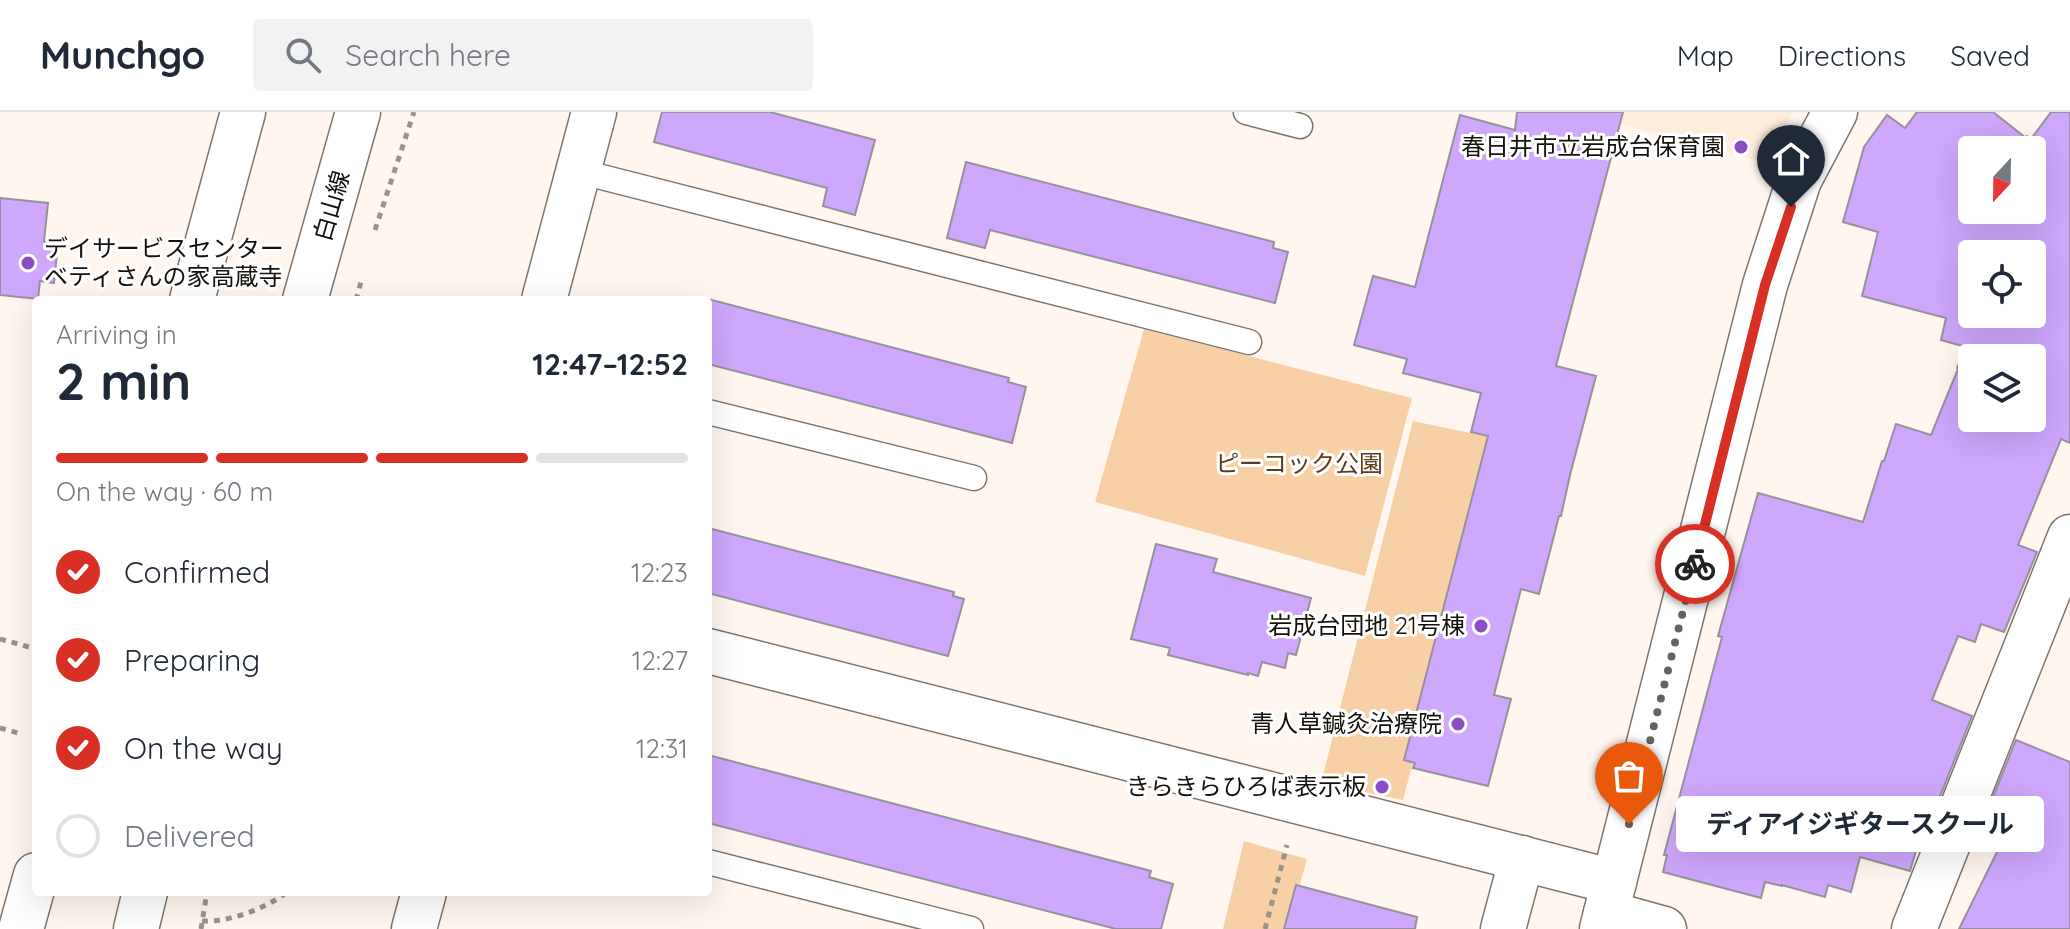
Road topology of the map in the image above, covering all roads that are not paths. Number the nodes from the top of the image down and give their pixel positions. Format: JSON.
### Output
{"nodes":[{"id":1,"x":243,"y":112,"type":"edge"},
{"id":2,"x":358,"y":112,"type":"edge"},
{"id":3,"x":594,"y":112,"type":"edge"},
{"id":4,"x":1246,"y":112,"type":"edge"},
{"id":5,"x":1835,"y":112,"type":"edge"},
{"id":6,"x":1300,"y":126,"type":"dead end"},
{"id":7,"x":578,"y":171,"type":"junction"},
{"id":8,"x":193,"y":296,"type":"edge"},
{"id":9,"x":306,"y":296,"type":"edge"},
{"id":10,"x":545,"y":296,"type":"edge"},
{"id":11,"x":1249,"y":342,"type":"dead end"},
{"id":12,"x":712,"y":413,"type":"edge"},
{"id":13,"x":974,"y":478,"type":"dead end"},
{"id":14,"x":2070,"y":537,"type":"edge"},
{"id":15,"x":712,"y":652,"type":"edge"},
{"id":16,"x":1522,"y":858,"type":"junction"},
{"id":17,"x":712,"y":863,"type":"edge"},
{"id":18,"x":32,"y":889,"type":"edge"},
{"id":19,"x":144,"y":896,"type":"edge"},
{"id":20,"x":423,"y":896,"type":"edge"},
{"id":21,"x":1608,"y":908,"type":"edge"},
{"id":22,"x":21,"y":929,"type":"edge"},
{"id":23,"x":136,"y":929,"type":"edge"},
{"id":24,"x":414,"y":929,"type":"edge"},
{"id":25,"x":971,"y":929,"type":"edge"},
{"id":26,"x":1503,"y":929,"type":"edge"},
{"id":27,"x":1664,"y":929,"type":"edge"},
{"id":28,"x":1914,"y":929,"type":"edge"}],
"edges":[{"from":1,"to":8,"type":"street"},
{"from":2,"to":9,"type":"street","name":"白山線"},
{"from":3,"to":7,"type":"street"},
{"from":4,"to":6,"type":"lane"},
{"from":5,"to":21,"type":"street"},
{"from":7,"to":10,"type":"street"},
{"from":7,"to":11,"type":"lane"},
{"from":12,"to":13,"type":"lane"},
{"from":14,"to":28,"type":"street"},
{"from":15,"to":16,"type":"street"},
{"from":16,"to":21,"type":"street"},
{"from":16,"to":26,"type":"street"},
{"from":17,"to":25,"type":"lane"},
{"from":18,"to":22,"type":"street"},
{"from":19,"to":23,"type":"street"},
{"from":20,"to":24,"type":"street"},
{"from":21,"to":27,"type":"street"}]}
